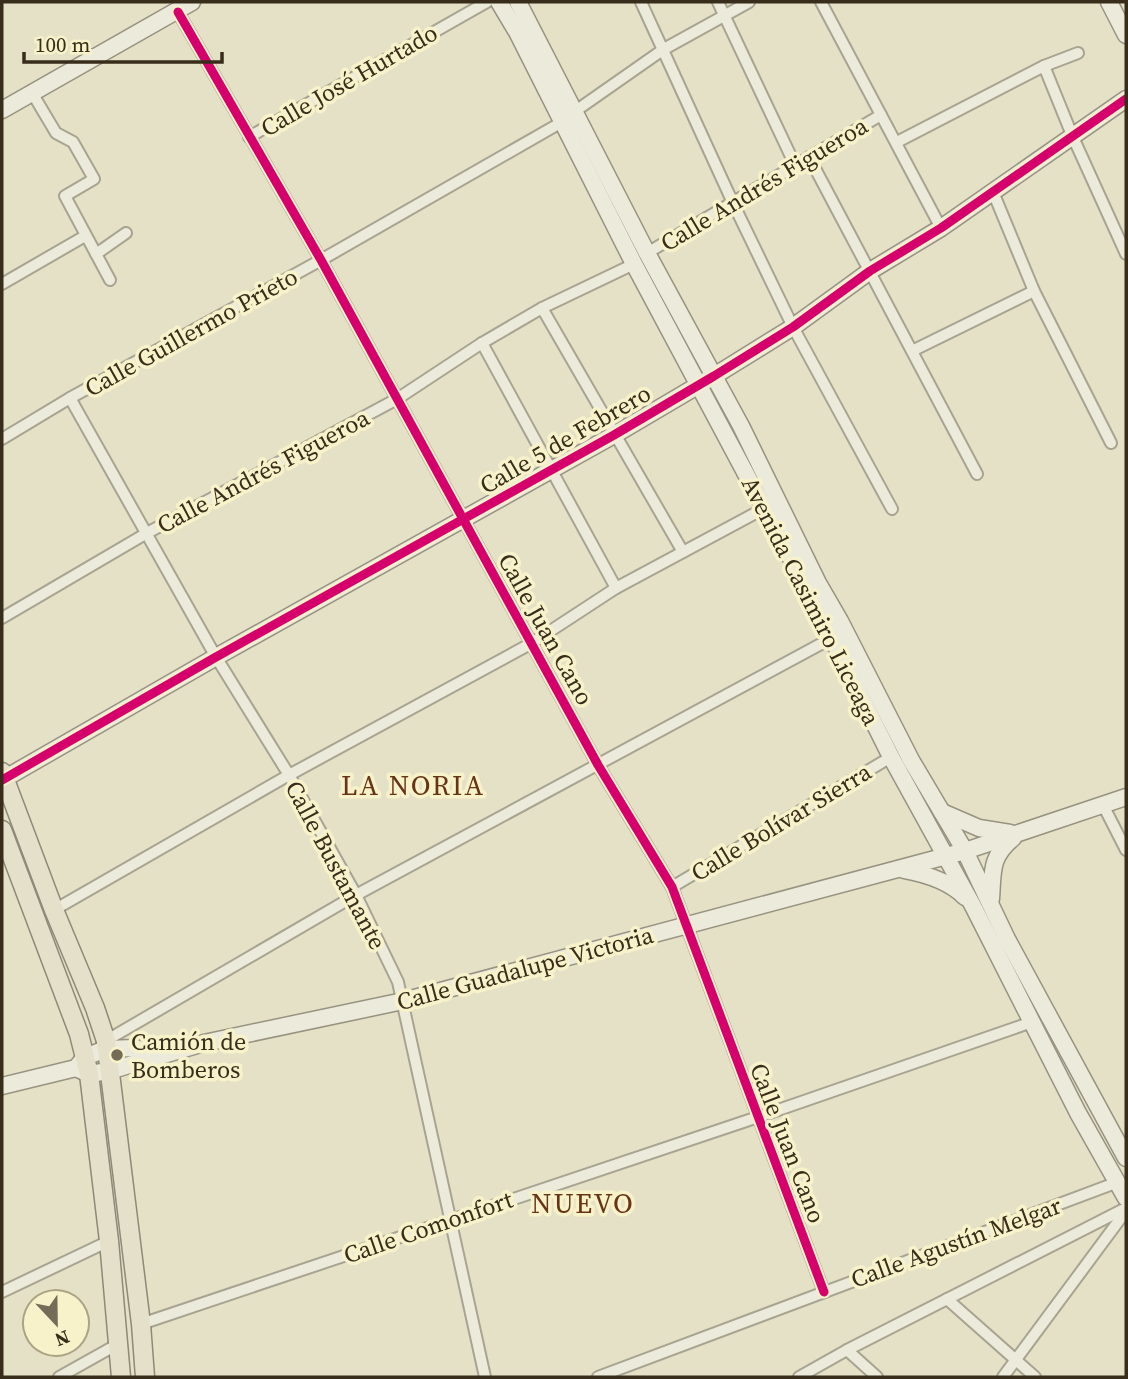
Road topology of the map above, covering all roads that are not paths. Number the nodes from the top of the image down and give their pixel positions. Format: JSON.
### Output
{"nodes":[{"id":1,"x":192,"y":2,"type":"edge"},
{"id":2,"x":487,"y":2,"type":"edge"},
{"id":3,"x":499,"y":2,"type":"edge"},
{"id":4,"x":518,"y":2,"type":"edge"},
{"id":5,"x":641,"y":2,"type":"edge"},
{"id":6,"x":718,"y":2,"type":"edge"},
{"id":7,"x":749,"y":2,"type":"edge"},
{"id":8,"x":821,"y":2,"type":"edge"},
{"id":9,"x":1109,"y":2,"type":"edge"},
{"id":10,"x":178,"y":12,"type":"junction"},
{"id":11,"x":724,"y":14,"type":"junction"},
{"id":12,"x":1126,"y":35,"type":"edge"},
{"id":13,"x":664,"y":49,"type":"junction"},
{"id":14,"x":1078,"y":53,"type":"dead end"},
{"id":15,"x":1044,"y":66,"type":"junction"},
{"id":16,"x":31,"y":91,"type":"junction"},
{"id":17,"x":1126,"y":99,"type":"edge"},
{"id":18,"x":2,"y":110,"type":"edge"},
{"id":19,"x":881,"y":115,"type":"junction"},
{"id":20,"x":568,"y":117,"type":"junction"},
{"id":21,"x":1072,"y":135,"type":"junction"},
{"id":22,"x":249,"y":137,"type":"junction"},
{"id":23,"x":897,"y":142,"type":"junction"},
{"id":24,"x":809,"y":157,"type":"junction"},
{"id":25,"x":794,"y":164,"type":"junction"},
{"id":26,"x":993,"y":192,"type":"junction"},
{"id":27,"x":733,"y":203,"type":"junction"},
{"id":28,"x":941,"y":228,"type":"junction"},
{"id":29,"x":126,"y":233,"type":"dead end"},
{"id":30,"x":85,"y":236,"type":"junction"},
{"id":31,"x":647,"y":253,"type":"junction"},
{"id":32,"x":96,"y":254,"type":"junction"},
{"id":33,"x":1126,"y":254,"type":"edge"},
{"id":34,"x":321,"y":260,"type":"junction"},
{"id":35,"x":634,"y":264,"type":"junction"},
{"id":36,"x":870,"y":271,"type":"junction"},
{"id":37,"x":110,"y":280,"type":"dead end"},
{"id":38,"x":2,"y":284,"type":"edge"},
{"id":39,"x":1034,"y":291,"type":"junction"},
{"id":40,"x":542,"y":308,"type":"junction"},
{"id":41,"x":793,"y":327,"type":"junction"},
{"id":42,"x":482,"y":343,"type":"junction"},
{"id":43,"x":914,"y":350,"type":"junction"},
{"id":44,"x":714,"y":376,"type":"junction"},
{"id":45,"x":698,"y":384,"type":"junction"},
{"id":46,"x":71,"y":398,"type":"junction"},
{"id":47,"x":397,"y":399,"type":"junction"},
{"id":48,"x":614,"y":435,"type":"junction"},
{"id":49,"x":2,"y":439,"type":"edge"},
{"id":50,"x":1111,"y":443,"type":"dead end"},
{"id":51,"x":550,"y":470,"type":"junction"},
{"id":52,"x":977,"y":474,"type":"dead end"},
{"id":53,"x":763,"y":509,"type":"junction"},
{"id":54,"x":892,"y":509,"type":"dead end"},
{"id":55,"x":464,"y":518,"type":"junction"},
{"id":56,"x":146,"y":533,"type":"junction"},
{"id":57,"x":682,"y":552,"type":"junction"},
{"id":58,"x":616,"y":588,"type":"junction"},
{"id":59,"x":2,"y":618,"type":"edge"},
{"id":60,"x":832,"y":639,"type":"junction"},
{"id":61,"x":532,"y":643,"type":"junction"},
{"id":62,"x":216,"y":657,"type":"junction"},
{"id":63,"x":891,"y":757,"type":"junction"},
{"id":64,"x":598,"y":765,"type":"junction"},
{"id":65,"x":289,"y":775,"type":"junction"},
{"id":66,"x":3,"y":777,"type":"edge"},
{"id":67,"x":1126,"y":797,"type":"edge"},
{"id":68,"x":1102,"y":805,"type":"junction"},
{"id":69,"x":942,"y":813,"type":"junction"},
{"id":70,"x":2,"y":830,"type":"edge"},
{"id":71,"x":1020,"y":834,"type":"junction"},
{"id":72,"x":1126,"y":850,"type":"edge"},
{"id":73,"x":965,"y":851,"type":"junction"},
{"id":74,"x":946,"y":856,"type":"junction"},
{"id":75,"x":898,"y":869,"type":"junction"},
{"id":76,"x":672,"y":887,"type":"junction"},
{"id":77,"x":356,"y":895,"type":"junction"},
{"id":78,"x":990,"y":901,"type":"junction"},
{"id":79,"x":973,"y":906,"type":"junction"},
{"id":80,"x":54,"y":910,"type":"junction"},
{"id":81,"x":686,"y":926,"type":"junction"},
{"id":82,"x":403,"y":1001,"type":"junction"},
{"id":83,"x":1032,"y":1022,"type":"junction"},
{"id":84,"x":106,"y":1045,"type":"junction"},
{"id":85,"x":162,"y":1055,"type":"junction"},
{"id":86,"x":83,"y":1062,"type":"junction"},
{"id":87,"x":108,"y":1071,"type":"junction"},
{"id":88,"x":2,"y":1086,"type":"edge"},
{"id":89,"x":758,"y":1117,"type":"junction"},
{"id":90,"x":1126,"y":1158,"type":"edge"},
{"id":91,"x":1118,"y":1182,"type":"junction"},
{"id":92,"x":1126,"y":1198,"type":"edge"},
{"id":93,"x":1126,"y":1210,"type":"edge"},
{"id":94,"x":452,"y":1219,"type":"junction"},
{"id":95,"x":109,"y":1241,"type":"junction"},
{"id":96,"x":2,"y":1292,"type":"edge"},
{"id":97,"x":824,"y":1292,"type":"junction"},
{"id":98,"x":947,"y":1299,"type":"junction"},
{"id":99,"x":141,"y":1324,"type":"junction"},
{"id":100,"x":118,"y":1344,"type":"junction"},
{"id":101,"x":847,"y":1350,"type":"junction"},
{"id":102,"x":1017,"y":1361,"type":"junction"},
{"id":103,"x":59,"y":1377,"type":"edge"},
{"id":104,"x":121,"y":1377,"type":"edge"},
{"id":105,"x":145,"y":1377,"type":"edge"},
{"id":106,"x":485,"y":1377,"type":"edge"},
{"id":107,"x":598,"y":1377,"type":"edge"},
{"id":108,"x":799,"y":1377,"type":"edge"},
{"id":109,"x":877,"y":1377,"type":"edge"},
{"id":110,"x":1003,"y":1377,"type":"edge"},
{"id":111,"x":1035,"y":1377,"type":"edge"}],
"edges":[{"from":1,"to":10,"type":"main road"},
{"from":2,"to":22,"type":"street","name":"Calle José Hurtado"},
{"from":3,"to":20,"type":"main road","name":"Avenida Casimiro Liceaga"},
{"from":4,"to":20,"type":"main road","name":"Avenida Casimiro Liceaga"},
{"from":5,"to":13,"type":"street"},
{"from":6,"to":11,"type":"street"},
{"from":7,"to":11,"type":"street","name":"Calle Guillermo Prieto"},
{"from":8,"to":19,"type":"street"},
{"from":9,"to":12,"type":"main road"},
{"from":10,"to":16,"type":"main road"},
{"from":10,"to":22,"type":"street","name":"Calle Juan Cano"},
{"from":11,"to":13,"type":"street","name":"Calle Guillermo Prieto"},
{"from":11,"to":25,"type":"street"},
{"from":13,"to":20,"type":"street","name":"Calle Guillermo Prieto"},
{"from":13,"to":27,"type":"street"},
{"from":14,"to":15,"type":"street"},
{"from":15,"to":21,"type":"street"},
{"from":15,"to":23,"type":"street"},
{"from":16,"to":18,"type":"main road"},
{"from":16,"to":30,"type":"street"},
{"from":17,"to":21,"type":"main road","name":"Calle 5 de Febrero"},
{"from":19,"to":23,"type":"street"},
{"from":19,"to":24,"type":"street","name":"Calle Andrés Figueroa"},
{"from":20,"to":31,"type":"main road","name":"Avenida Casimiro Liceaga"},
{"from":20,"to":34,"type":"street","name":"Calle Guillermo Prieto"},
{"from":20,"to":35,"type":"main road","name":"Avenida Casimiro Liceaga"},
{"from":21,"to":26,"type":"main road","name":"Calle 5 de Febrero"},
{"from":21,"to":33,"type":"street"},
{"from":22,"to":34,"type":"street","name":"Calle Juan Cano"},
{"from":23,"to":28,"type":"street"},
{"from":24,"to":25,"type":"street","name":"Calle Andrés Figueroa"},
{"from":24,"to":36,"type":"street"},
{"from":25,"to":27,"type":"street","name":"Calle Andrés Figueroa"},
{"from":26,"to":28,"type":"main road","name":"Calle 5 de Febrero"},
{"from":26,"to":39,"type":"street"},
{"from":27,"to":31,"type":"street","name":"Calle Andrés Figueroa"},
{"from":27,"to":41,"type":"street"},
{"from":28,"to":36,"type":"main road","name":"Calle 5 de Febrero"},
{"from":29,"to":32,"type":"street"},
{"from":30,"to":32,"type":"street"},
{"from":30,"to":38,"type":"street"},
{"from":31,"to":44,"type":"main road","name":"Avenida Casimiro Liceaga"},
{"from":32,"to":37,"type":"street"},
{"from":34,"to":46,"type":"street","name":"Calle Guillermo Prieto"},
{"from":34,"to":47,"type":"street","name":"Calle Juan Cano"},
{"from":35,"to":40,"type":"street","name":"Calle Andrés Figueroa"},
{"from":35,"to":45,"type":"main road","name":"Avenida Casimiro Liceaga"},
{"from":36,"to":41,"type":"main road","name":"Calle 5 de Febrero"},
{"from":36,"to":43,"type":"street"},
{"from":39,"to":43,"type":"street"},
{"from":39,"to":50,"type":"street"},
{"from":40,"to":42,"type":"street","name":"Calle Andrés Figueroa"},
{"from":40,"to":48,"type":"street"},
{"from":41,"to":44,"type":"main road","name":"Calle 5 de Febrero"},
{"from":41,"to":54,"type":"street"},
{"from":42,"to":47,"type":"street","name":"Calle Andrés Figueroa"},
{"from":42,"to":51,"type":"street"},
{"from":43,"to":52,"type":"street"},
{"from":44,"to":45,"type":"main road","name":"Calle 5 de Febrero"},
{"from":44,"to":69,"type":"main road","name":"Avenida Casimiro Liceaga"},
{"from":45,"to":48,"type":"main road","name":"Calle 5 de Febrero"},
{"from":45,"to":53,"type":"main road","name":"Avenida Casimiro Liceaga"},
{"from":46,"to":49,"type":"street","name":"Calle Guillermo Prieto"},
{"from":46,"to":56,"type":"street","name":"Calle Bustamante"},
{"from":47,"to":55,"type":"street","name":"Calle Juan Cano"},
{"from":47,"to":56,"type":"street","name":"Calle Andrés Figueroa"},
{"from":48,"to":51,"type":"main road","name":"Calle 5 de Febrero"},
{"from":48,"to":57,"type":"street"},
{"from":51,"to":55,"type":"main road","name":"Calle 5 de Febrero"},
{"from":51,"to":58,"type":"street"},
{"from":53,"to":57,"type":"street"},
{"from":53,"to":60,"type":"main road","name":"Avenida Casimiro Liceaga"},
{"from":55,"to":61,"type":"street","name":"Calle Juan Cano"},
{"from":55,"to":62,"type":"main road","name":"Calle 5 de Febrero"},
{"from":56,"to":59,"type":"street","name":"Calle Andrés Figueroa"},
{"from":56,"to":62,"type":"street","name":"Calle Bustamante"},
{"from":57,"to":58,"type":"street"},
{"from":58,"to":61,"type":"street"},
{"from":60,"to":63,"type":"main road","name":"Avenida Casimiro Liceaga"},
{"from":60,"to":64,"type":"street"},
{"from":61,"to":64,"type":"street","name":"Calle Juan Cano"},
{"from":61,"to":65,"type":"street"},
{"from":62,"to":65,"type":"street","name":"Calle Bustamante"},
{"from":62,"to":66,"type":"main road","name":"Calle 5 de Febrero"},
{"from":63,"to":74,"type":"main road","name":"Avenida Casimiro Liceaga"},
{"from":63,"to":76,"type":"street","name":"Calle Bolívar Sierra"},
{"from":64,"to":76,"type":"street","name":"Calle Juan Cano"},
{"from":64,"to":77,"type":"street"},
{"from":65,"to":77,"type":"street","name":"Calle Bustamante"},
{"from":65,"to":80,"type":"street"},
{"from":66,"to":80,"type":"main road"},
{"from":67,"to":68,"type":"main road","name":"Calle Guadalupe Victoria"},
{"from":68,"to":71,"type":"main road","name":"Calle Guadalupe Victoria"},
{"from":68,"to":72,"type":"street"},
{"from":69,"to":71,"type":"main road"},
{"from":69,"to":73,"type":"main road","name":"Avenida Casimiro Liceaga"},
{"from":70,"to":86,"type":"main road"},
{"from":71,"to":73,"type":"main road","name":"Calle Guadalupe Victoria"},
{"from":71,"to":78,"type":"main road"},
{"from":73,"to":74,"type":"main road","name":"Calle Guadalupe Victoria"},
{"from":73,"to":78,"type":"main road","name":"Avenida Casimiro Liceaga"},
{"from":74,"to":75,"type":"main road","name":"Calle Guadalupe Victoria"},
{"from":74,"to":79,"type":"main road","name":"Avenida Casimiro Liceaga"},
{"from":75,"to":79,"type":"main road"},
{"from":75,"to":81,"type":"main road","name":"Calle Guadalupe Victoria"},
{"from":76,"to":81,"type":"street","name":"Calle Juan Cano"},
{"from":77,"to":82,"type":"street","name":"Calle Bustamante"},
{"from":77,"to":84,"type":"street"},
{"from":78,"to":90,"type":"main road","name":"Avenida Casimiro Liceaga"},
{"from":79,"to":83,"type":"main road","name":"Avenida Casimiro Liceaga"},
{"from":80,"to":84,"type":"main road"},
{"from":81,"to":82,"type":"main road","name":"Calle Guadalupe Victoria"},
{"from":81,"to":89,"type":"street","name":"Calle Juan Cano"},
{"from":82,"to":85,"type":"main road","name":"Calle Guadalupe Victoria"},
{"from":82,"to":94,"type":"street","name":"Calle Bustamante"},
{"from":83,"to":89,"type":"street","name":"Calle Comonfort"},
{"from":83,"to":91,"type":"main road","name":"Avenida Casimiro Liceaga"},
{"from":84,"to":85,"type":"main road","name":"Calle Guadalupe Victoria"},
{"from":84,"to":86,"type":"main road","name":"Calle Guadalupe Victoria"},
{"from":84,"to":87,"type":"main road"},
{"from":85,"to":87,"type":"main road","name":"Calle Guadalupe Victoria"},
{"from":86,"to":87,"type":"main road","name":"Calle Guadalupe Victoria"},
{"from":86,"to":88,"type":"main road"},
{"from":86,"to":95,"type":"main road"},
{"from":87,"to":99,"type":"main road"},
{"from":89,"to":94,"type":"street","name":"Calle Comonfort"},
{"from":89,"to":97,"type":"street","name":"Calle Juan Cano"},
{"from":91,"to":92,"type":"main road","name":"Avenida Casimiro Liceaga"},
{"from":91,"to":97,"type":"street","name":"Calle Agustín Melgar"},
{"from":93,"to":98,"type":"street"},
{"from":93,"to":102,"type":"street"},
{"from":94,"to":99,"type":"street","name":"Calle Comonfort"},
{"from":94,"to":106,"type":"street","name":"Calle Bustamante"},
{"from":95,"to":96,"type":"street"},
{"from":95,"to":100,"type":"main road"},
{"from":97,"to":107,"type":"street","name":"Calle Agustín Melgar"},
{"from":98,"to":101,"type":"street"},
{"from":98,"to":102,"type":"street"},
{"from":99,"to":105,"type":"main road"},
{"from":100,"to":103,"type":"street"},
{"from":100,"to":104,"type":"main road"},
{"from":101,"to":108,"type":"street"},
{"from":101,"to":109,"type":"street"},
{"from":102,"to":110,"type":"street"},
{"from":102,"to":111,"type":"street"}]}
